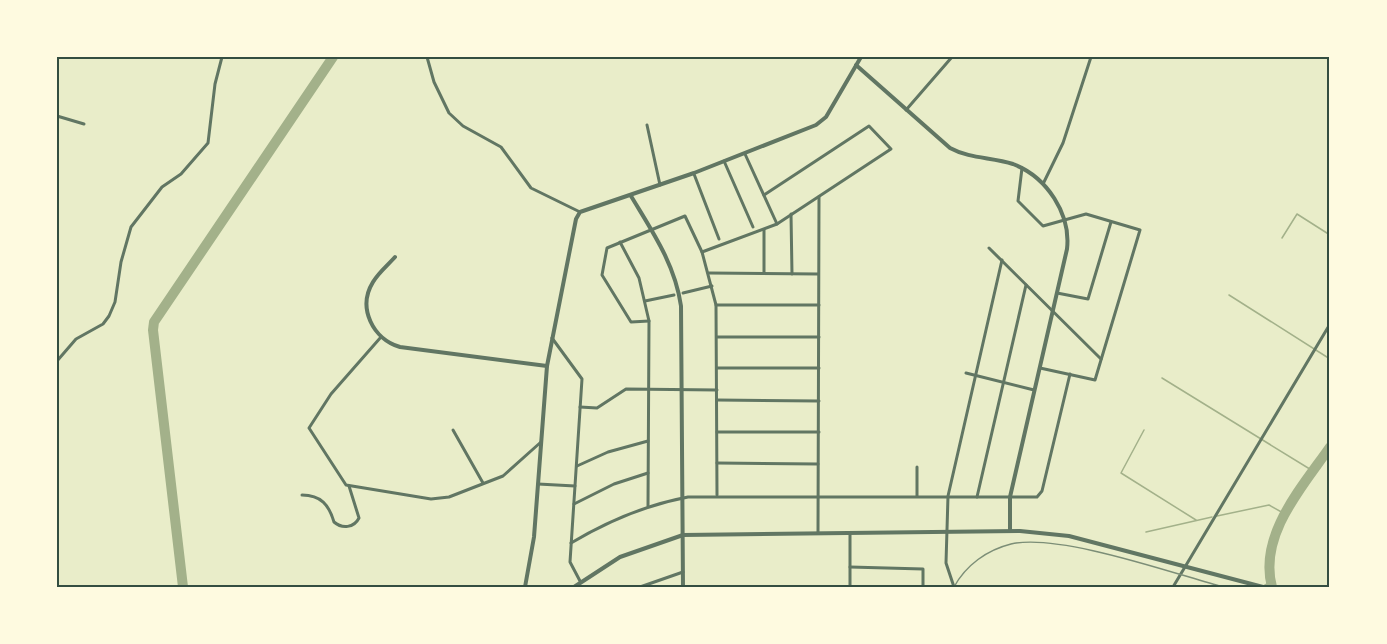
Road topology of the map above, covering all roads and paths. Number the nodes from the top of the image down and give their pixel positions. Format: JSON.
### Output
{"nodes":[{"id":1,"x":222,"y":57,"type":"edge"},
{"id":2,"x":427,"y":57,"type":"edge"},
{"id":3,"x":861,"y":57,"type":"edge"},
{"id":4,"x":952,"y":57,"type":"edge"},
{"id":5,"x":1091,"y":57,"type":"edge"},
{"id":6,"x":856,"y":66,"type":"junction"},
{"id":7,"x":906,"y":110,"type":"junction"},
{"id":8,"x":57,"y":116,"type":"edge"},
{"id":9,"x":84,"y":124,"type":"dead end"},
{"id":10,"x":647,"y":124,"type":"dead end"},
{"id":11,"x":745,"y":154,"type":"junction"},
{"id":12,"x":724,"y":161,"type":"junction"},
{"id":13,"x":1022,"y":168,"type":"junction"},
{"id":14,"x":694,"y":173,"type":"junction"},
{"id":15,"x":1042,"y":184,"type":"junction"},
{"id":16,"x":660,"y":185,"type":"junction"},
{"id":17,"x":764,"y":195,"type":"junction"},
{"id":18,"x":631,"y":196,"type":"junction"},
{"id":19,"x":819,"y":197,"type":"junction"},
{"id":20,"x":580,"y":212,"type":"junction"},
{"id":21,"x":791,"y":214,"type":"junction"},
{"id":22,"x":1065,"y":219,"type":"junction"},
{"id":23,"x":1111,"y":222,"type":"junction"},
{"id":24,"x":777,"y":224,"type":"junction"},
{"id":25,"x":753,"y":227,"type":"dead end"},
{"id":26,"x":651,"y":230,"type":"junction"},
{"id":27,"x":764,"y":230,"type":"junction"},
{"id":28,"x":719,"y":239,"type":"dead end"},
{"id":29,"x":620,"y":242,"type":"junction"},
{"id":30,"x":989,"y":248,"type":"dead end"},
{"id":31,"x":702,"y":252,"type":"junction"},
{"id":32,"x":395,"y":257,"type":"dead end"},
{"id":33,"x":1002,"y":260,"type":"junction"},
{"id":34,"x":709,"y":273,"type":"junction"},
{"id":35,"x":764,"y":274,"type":"junction"},
{"id":36,"x":792,"y":274,"type":"junction"},
{"id":37,"x":819,"y":274,"type":"junction"},
{"id":38,"x":1026,"y":285,"type":"junction"},
{"id":39,"x":712,"y":286,"type":"junction"},
{"id":40,"x":682,"y":293,"type":"dead end"},
{"id":41,"x":1057,"y":293,"type":"junction"},
{"id":42,"x":674,"y":295,"type":"dead end"},
{"id":43,"x":645,"y":301,"type":"junction"},
{"id":44,"x":716,"y":305,"type":"junction"},
{"id":45,"x":819,"y":305,"type":"junction"},
{"id":46,"x":1053,"y":311,"type":"junction"},
{"id":47,"x":649,"y":321,"type":"junction"},
{"id":48,"x":1330,"y":324,"type":"edge"},
{"id":49,"x":819,"y":336,"type":"junction"},
{"id":50,"x":381,"y":337,"type":"junction"},
{"id":51,"x":551,"y":337,"type":"junction"},
{"id":52,"x":717,"y":337,"type":"junction"},
{"id":53,"x":1101,"y":359,"type":"junction"},
{"id":54,"x":57,"y":361,"type":"edge"},
{"id":55,"x":547,"y":366,"type":"junction"},
{"id":56,"x":717,"y":368,"type":"junction"},
{"id":57,"x":819,"y":368,"type":"junction"},
{"id":58,"x":1040,"y":368,"type":"junction"},
{"id":59,"x":966,"y":374,"type":"dead end"},
{"id":60,"x":1070,"y":374,"type":"junction"},
{"id":61,"x":975,"y":376,"type":"junction"},
{"id":62,"x":1004,"y":383,"type":"junction"},
{"id":63,"x":648,"y":389,"type":"junction"},
{"id":64,"x":682,"y":390,"type":"junction"},
{"id":65,"x":717,"y":390,"type":"junction"},
{"id":66,"x":1035,"y":390,"type":"junction"},
{"id":67,"x":717,"y":400,"type":"junction"},
{"id":68,"x":819,"y":401,"type":"junction"},
{"id":69,"x":580,"y":407,"type":"junction"},
{"id":70,"x":453,"y":430,"type":"dead end"},
{"id":71,"x":717,"y":432,"type":"junction"},
{"id":72,"x":819,"y":432,"type":"junction"},
{"id":73,"x":648,"y":441,"type":"junction"},
{"id":74,"x":541,"y":442,"type":"junction"},
{"id":75,"x":717,"y":463,"type":"junction"},
{"id":76,"x":819,"y":464,"type":"junction"},
{"id":77,"x":576,"y":466,"type":"junction"},
{"id":78,"x":917,"y":467,"type":"dead end"},
{"id":79,"x":648,"y":473,"type":"junction"},
{"id":80,"x":483,"y":484,"type":"junction"},
{"id":81,"x":538,"y":484,"type":"junction"},
{"id":82,"x":350,"y":486,"type":"junction"},
{"id":83,"x":575,"y":486,"type":"junction"},
{"id":84,"x":302,"y":495,"type":"dead end"},
{"id":85,"x":717,"y":495,"type":"junction"},
{"id":86,"x":819,"y":496,"type":"junction"},
{"id":87,"x":917,"y":496,"type":"junction"},
{"id":88,"x":948,"y":496,"type":"junction"},
{"id":89,"x":977,"y":496,"type":"junction"},
{"id":90,"x":1010,"y":497,"type":"junction"},
{"id":91,"x":683,"y":498,"type":"junction"},
{"id":92,"x":574,"y":504,"type":"junction"},
{"id":93,"x":648,"y":506,"type":"junction"},
{"id":94,"x":1010,"y":531,"type":"junction"},
{"id":95,"x":948,"y":532,"type":"junction"},
{"id":96,"x":819,"y":533,"type":"junction"},
{"id":97,"x":850,"y":533,"type":"junction"},
{"id":98,"x":683,"y":535,"type":"junction"},
{"id":99,"x":571,"y":543,"type":"junction"},
{"id":100,"x":850,"y":567,"type":"junction"},
{"id":101,"x":683,"y":572,"type":"junction"},
{"id":102,"x":580,"y":581,"type":"junction"},
{"id":103,"x":648,"y":585,"type":"edge"},
{"id":104,"x":525,"y":587,"type":"edge"},
{"id":105,"x":574,"y":587,"type":"edge"},
{"id":106,"x":640,"y":587,"type":"edge"},
{"id":107,"x":683,"y":587,"type":"edge"},
{"id":108,"x":850,"y":587,"type":"edge"},
{"id":109,"x":923,"y":587,"type":"edge"},
{"id":110,"x":954,"y":587,"type":"edge"},
{"id":111,"x":1173,"y":587,"type":"edge"},
{"id":112,"x":1263,"y":587,"type":"edge"}],
"edges":[{"from":1,"to":54,"type":"street"},
{"from":2,"to":20,"type":"street"},
{"from":3,"to":6,"type":"street"},
{"from":4,"to":7,"type":"street"},
{"from":5,"to":15,"type":"street"},
{"from":6,"to":7,"type":"street"},
{"from":6,"to":11,"type":"street"},
{"from":7,"to":13,"type":"street"},
{"from":8,"to":9,"type":"street"},
{"from":10,"to":16,"type":"street"},
{"from":11,"to":12,"type":"street"},
{"from":11,"to":17,"type":"street"},
{"from":12,"to":14,"type":"street"},
{"from":12,"to":25,"type":"street"},
{"from":13,"to":15,"type":"street"},
{"from":13,"to":22,"type":"street"},
{"from":14,"to":16,"type":"street"},
{"from":14,"to":28,"type":"street"},
{"from":15,"to":22,"type":"street"},
{"from":16,"to":18,"type":"street"},
{"from":17,"to":19,"type":"street"},
{"from":17,"to":24,"type":"street"},
{"from":18,"to":20,"type":"street"},
{"from":18,"to":26,"type":"street"},
{"from":19,"to":21,"type":"street"},
{"from":19,"to":37,"type":"street"},
{"from":20,"to":51,"type":"street"},
{"from":21,"to":24,"type":"street"},
{"from":21,"to":36,"type":"street"},
{"from":22,"to":23,"type":"street"},
{"from":22,"to":41,"type":"street"},
{"from":23,"to":41,"type":"street"},
{"from":23,"to":53,"type":"street"},
{"from":24,"to":27,"type":"street"},
{"from":26,"to":29,"type":"street"},
{"from":26,"to":31,"type":"street"},
{"from":26,"to":64,"type":"street"},
{"from":27,"to":31,"type":"street"},
{"from":27,"to":35,"type":"street"},
{"from":29,"to":43,"type":"street"},
{"from":29,"to":47,"type":"street"},
{"from":30,"to":33,"type":"street"},
{"from":31,"to":34,"type":"street"},
{"from":32,"to":50,"type":"street"},
{"from":33,"to":38,"type":"street"},
{"from":33,"to":61,"type":"street"},
{"from":34,"to":35,"type":"street"},
{"from":34,"to":39,"type":"street"},
{"from":35,"to":36,"type":"street"},
{"from":36,"to":37,"type":"street"},
{"from":37,"to":45,"type":"street"},
{"from":38,"to":46,"type":"street"},
{"from":38,"to":62,"type":"street"},
{"from":39,"to":40,"type":"street"},
{"from":39,"to":44,"type":"street"},
{"from":41,"to":46,"type":"street"},
{"from":42,"to":43,"type":"street"},
{"from":43,"to":47,"type":"street"},
{"from":44,"to":45,"type":"street"},
{"from":44,"to":52,"type":"street"},
{"from":45,"to":49,"type":"street"},
{"from":46,"to":53,"type":"street"},
{"from":46,"to":58,"type":"street"},
{"from":47,"to":63,"type":"street"},
{"from":48,"to":111,"type":"street"},
{"from":49,"to":52,"type":"street"},
{"from":49,"to":57,"type":"street"},
{"from":50,"to":55,"type":"street"},
{"from":50,"to":82,"type":"street"},
{"from":51,"to":55,"type":"street"},
{"from":51,"to":69,"type":"street"},
{"from":52,"to":56,"type":"street"},
{"from":53,"to":60,"type":"street"},
{"from":55,"to":74,"type":"street"},
{"from":56,"to":57,"type":"street"},
{"from":56,"to":65,"type":"street"},
{"from":57,"to":68,"type":"street"},
{"from":58,"to":60,"type":"street"},
{"from":58,"to":66,"type":"street"},
{"from":59,"to":61,"type":"street"},
{"from":60,"to":90,"type":"street"},
{"from":61,"to":62,"type":"street"},
{"from":61,"to":88,"type":"street"},
{"from":62,"to":66,"type":"street"},
{"from":62,"to":89,"type":"street"},
{"from":63,"to":64,"type":"street"},
{"from":63,"to":69,"type":"street"},
{"from":63,"to":73,"type":"street"},
{"from":64,"to":65,"type":"street"},
{"from":64,"to":91,"type":"street"},
{"from":65,"to":67,"type":"street"},
{"from":66,"to":90,"type":"street"},
{"from":67,"to":68,"type":"street"},
{"from":67,"to":71,"type":"street"},
{"from":68,"to":72,"type":"street"},
{"from":69,"to":77,"type":"street"},
{"from":70,"to":80,"type":"street"},
{"from":71,"to":72,"type":"street"},
{"from":71,"to":75,"type":"street"},
{"from":72,"to":76,"type":"street"},
{"from":73,"to":77,"type":"street"},
{"from":73,"to":79,"type":"street"},
{"from":74,"to":80,"type":"street"},
{"from":74,"to":81,"type":"street"},
{"from":75,"to":76,"type":"street"},
{"from":75,"to":85,"type":"street"},
{"from":76,"to":86,"type":"street"},
{"from":77,"to":83,"type":"street"},
{"from":78,"to":87,"type":"street"},
{"from":79,"to":92,"type":"street"},
{"from":79,"to":93,"type":"street"},
{"from":80,"to":82,"type":"street"},
{"from":81,"to":83,"type":"street"},
{"from":81,"to":104,"type":"street"},
{"from":82,"to":84,"type":"street"},
{"from":83,"to":92,"type":"street"},
{"from":85,"to":86,"type":"street"},
{"from":85,"to":91,"type":"street"},
{"from":86,"to":87,"type":"street"},
{"from":86,"to":96,"type":"street"},
{"from":87,"to":88,"type":"street"},
{"from":88,"to":89,"type":"street"},
{"from":88,"to":95,"type":"street"},
{"from":89,"to":90,"type":"street"},
{"from":90,"to":94,"type":"street"},
{"from":91,"to":93,"type":"street"},
{"from":91,"to":98,"type":"street"},
{"from":92,"to":99,"type":"street"},
{"from":93,"to":99,"type":"street"},
{"from":94,"to":95,"type":"street"},
{"from":94,"to":112,"type":"street"},
{"from":95,"to":97,"type":"street"},
{"from":95,"to":110,"type":"street"},
{"from":96,"to":97,"type":"street"},
{"from":96,"to":98,"type":"street"},
{"from":97,"to":100,"type":"street"},
{"from":98,"to":101,"type":"street"},
{"from":98,"to":102,"type":"street"},
{"from":99,"to":102,"type":"street"},
{"from":100,"to":108,"type":"street"},
{"from":100,"to":109,"type":"street"},
{"from":101,"to":103,"type":"street"},
{"from":101,"to":107,"type":"street"},
{"from":102,"to":105,"type":"street"},
{"from":103,"to":106,"type":"street"}]}
